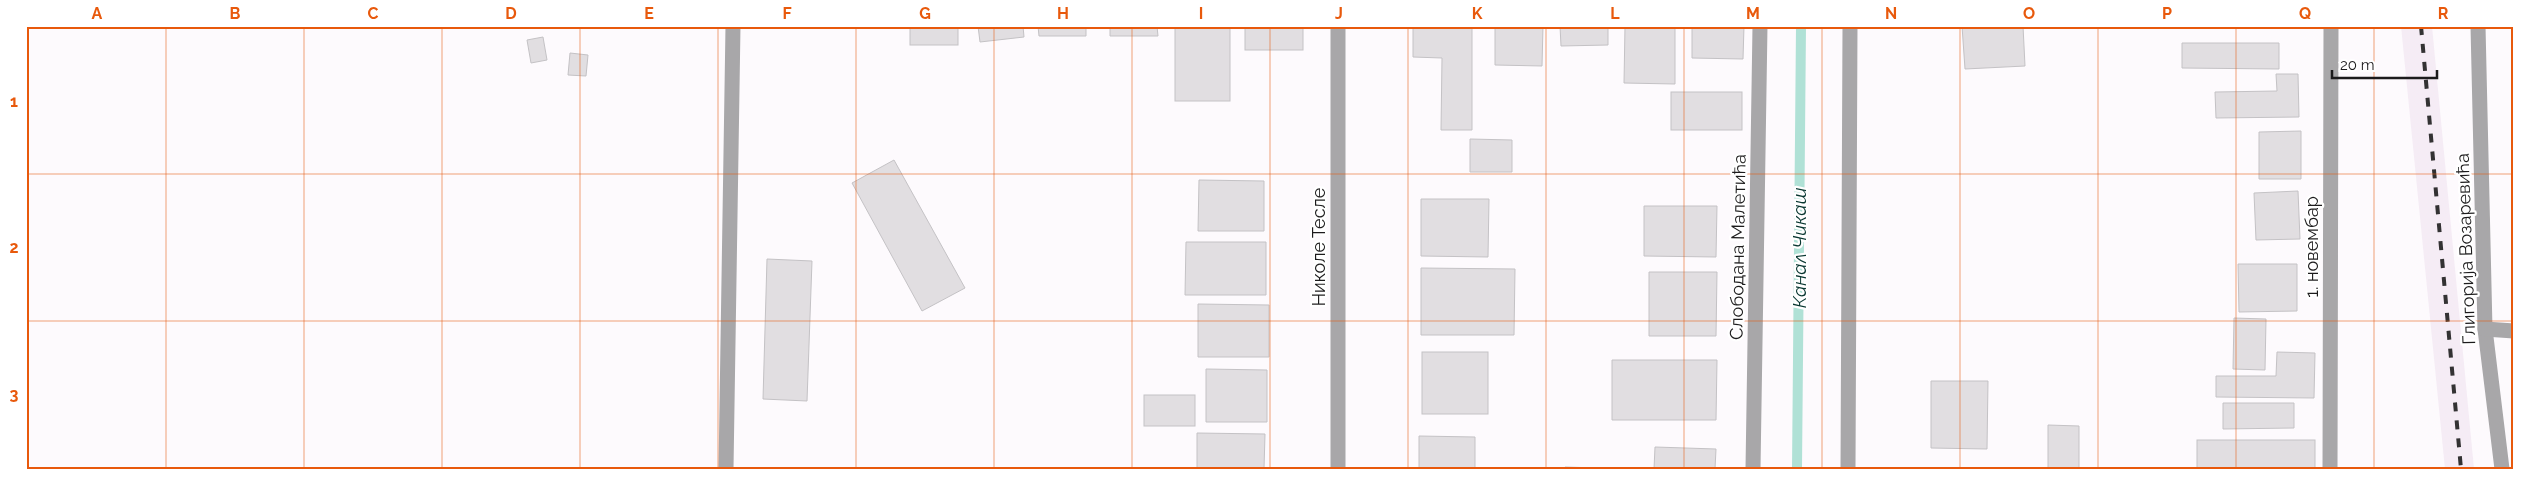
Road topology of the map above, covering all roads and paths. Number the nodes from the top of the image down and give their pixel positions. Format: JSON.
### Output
{"nodes":[{"id":1,"x":733,"y":26,"type":"edge"},
{"id":2,"x":1338,"y":26,"type":"edge"},
{"id":3,"x":1760,"y":26,"type":"edge"},
{"id":4,"x":1850,"y":26,"type":"edge"},
{"id":5,"x":2331,"y":26,"type":"edge"},
{"id":6,"x":2478,"y":26,"type":"edge"},
{"id":7,"x":2485,"y":329,"type":"junction"},
{"id":8,"x":2514,"y":331,"type":"edge"},
{"id":9,"x":726,"y":469,"type":"edge"},
{"id":10,"x":1338,"y":469,"type":"edge"},
{"id":11,"x":1753,"y":469,"type":"edge"},
{"id":12,"x":1848,"y":469,"type":"edge"},
{"id":13,"x":2330,"y":469,"type":"edge"},
{"id":14,"x":2502,"y":469,"type":"edge"}],
"edges":[{"from":1,"to":9,"type":"street"},
{"from":2,"to":10,"type":"street","name":"Николе Тесле"},
{"from":3,"to":11,"type":"street","name":"Слободана Малетића"},
{"from":4,"to":12,"type":"street"},
{"from":5,"to":13,"type":"street","name":"1. новембар"},
{"from":6,"to":7,"type":"street","name":"Глигорија Возаревића"},
{"from":7,"to":8,"type":"street"},
{"from":7,"to":14,"type":"street","name":"Глигорија Возаревића"}]}
